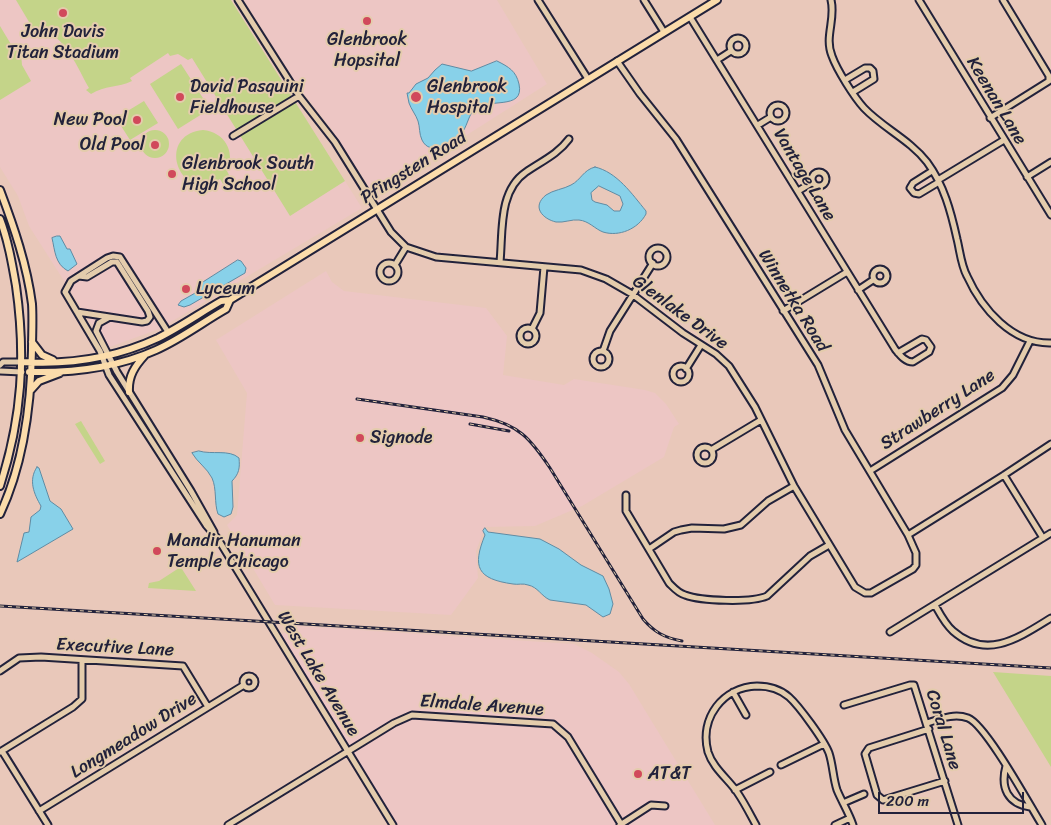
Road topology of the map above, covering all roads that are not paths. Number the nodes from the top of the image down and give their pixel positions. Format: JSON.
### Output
{"nodes":[{"id":1,"x":238,"y":0,"type":"edge"},
{"id":2,"x":538,"y":0,"type":"edge"},
{"id":3,"x":644,"y":0,"type":"edge"},
{"id":4,"x":717,"y":0,"type":"edge"},
{"id":5,"x":830,"y":0,"type":"edge"},
{"id":6,"x":927,"y":0,"type":"edge"},
{"id":7,"x":1003,"y":0,"type":"edge"},
{"id":8,"x":920,"y":2,"type":"edge"},
{"id":9,"x":690,"y":16,"type":"junction"},
{"id":10,"x":664,"y":32,"type":"junction"},
{"id":11,"x":731,"y":51,"type":"dead end"},
{"id":12,"x":717,"y":60,"type":"junction"},
{"id":13,"x":617,"y":61,"type":"junction"},
{"id":14,"x":588,"y":79,"type":"junction"},
{"id":15,"x":845,"y":80,"type":"junction"},
{"id":16,"x":853,"y":92,"type":"junction"},
{"id":17,"x":299,"y":96,"type":"junction"},
{"id":18,"x":772,"y":117,"type":"dead end"},
{"id":19,"x":990,"y":118,"type":"junction"},
{"id":20,"x":758,"y":125,"type":"junction"},
{"id":21,"x":233,"y":136,"type":"dead end"},
{"id":22,"x":569,"y":139,"type":"dead end"},
{"id":23,"x":1004,"y":140,"type":"junction"},
{"id":24,"x":1051,"y":162,"type":"edge"},
{"id":25,"x":932,"y":171,"type":"junction"},
{"id":26,"x":1027,"y":177,"type":"junction"},
{"id":27,"x":938,"y":181,"type":"junction"},
{"id":28,"x":813,"y":182,"type":"dead end"},
{"id":29,"x":0,"y":190,"type":"edge"},
{"id":30,"x":798,"y":192,"type":"junction"},
{"id":31,"x":376,"y":209,"type":"junction"},
{"id":32,"x":1051,"y":215,"type":"edge"},
{"id":33,"x":0,"y":219,"type":"edge"},
{"id":34,"x":406,"y":247,"type":"junction"},
{"id":35,"x":500,"y":262,"type":"junction"},
{"id":36,"x":653,"y":264,"type":"dead end"},
{"id":37,"x":395,"y":265,"type":"dead end"},
{"id":38,"x":544,"y":267,"type":"junction"},
{"id":39,"x":847,"y":272,"type":"junction"},
{"id":40,"x":80,"y":276,"type":"junction"},
{"id":41,"x":873,"y":280,"type":"dead end"},
{"id":42,"x":858,"y":290,"type":"junction"},
{"id":43,"x":632,"y":294,"type":"junction"},
{"id":44,"x":230,"y":300,"type":"junction"},
{"id":45,"x":783,"y":311,"type":"junction"},
{"id":46,"x":77,"y":312,"type":"junction"},
{"id":47,"x":108,"y":318,"type":"junction"},
{"id":48,"x":532,"y":329,"type":"dead end"},
{"id":49,"x":168,"y":332,"type":"junction"},
{"id":50,"x":1030,"y":341,"type":"junction"},
{"id":51,"x":32,"y":342,"type":"junction"},
{"id":52,"x":1051,"y":343,"type":"edge"},
{"id":53,"x":701,"y":345,"type":"junction"},
{"id":54,"x":604,"y":351,"type":"dead end"},
{"id":55,"x":897,"y":351,"type":"junction"},
{"id":56,"x":146,"y":354,"type":"junction"},
{"id":57,"x":106,"y":356,"type":"junction"},
{"id":58,"x":22,"y":362,"type":"junction"},
{"id":59,"x":62,"y":362,"type":"junction"},
{"id":60,"x":32,"y":363,"type":"junction"},
{"id":61,"x":0,"y":365,"type":"edge"},
{"id":62,"x":114,"y":365,"type":"junction"},
{"id":63,"x":106,"y":366,"type":"junction"},
{"id":64,"x":686,"y":369,"type":"dead end"},
{"id":65,"x":0,"y":371,"type":"edge"},
{"id":66,"x":64,"y":371,"type":"junction"},
{"id":67,"x":22,"y":372,"type":"junction"},
{"id":68,"x":31,"y":372,"type":"junction"},
{"id":69,"x":30,"y":391,"type":"junction"},
{"id":70,"x":129,"y":392,"type":"junction"},
{"id":71,"x":761,"y":420,"type":"junction"},
{"id":72,"x":1051,"y":444,"type":"edge"},
{"id":73,"x":711,"y":450,"type":"dead end"},
{"id":74,"x":870,"y":471,"type":"junction"},
{"id":75,"x":1004,"y":475,"type":"junction"},
{"id":76,"x":0,"y":486,"type":"edge"},
{"id":77,"x":794,"y":486,"type":"junction"},
{"id":78,"x":626,"y":495,"type":"dead end"},
{"id":79,"x":0,"y":514,"type":"edge"},
{"id":80,"x":1051,"y":533,"type":"edge"},
{"id":81,"x":908,"y":535,"type":"junction"},
{"id":82,"x":1044,"y":538,"type":"junction"},
{"id":83,"x":218,"y":539,"type":"junction"},
{"id":84,"x":829,"y":545,"type":"junction"},
{"id":85,"x":649,"y":549,"type":"junction"},
{"id":86,"x":913,"y":569,"type":"joint"},
{"id":87,"x":935,"y":605,"type":"junction"},
{"id":88,"x":1051,"y":618,"type":"edge"},
{"id":89,"x":890,"y":632,"type":"dead end"},
{"id":90,"x":82,"y":660,"type":"junction"},
{"id":91,"x":0,"y":671,"type":"edge"},
{"id":92,"x":244,"y":685,"type":"dead end"},
{"id":93,"x":733,"y":692,"type":"junction"},
{"id":94,"x":844,"y":705,"type":"dead end"},
{"id":95,"x":208,"y":707,"type":"junction"},
{"id":96,"x":746,"y":715,"type":"dead end"},
{"id":97,"x":927,"y":723,"type":"junction"},
{"id":98,"x":929,"y":729,"type":"junction"},
{"id":99,"x":824,"y":744,"type":"junction"},
{"id":100,"x":1,"y":752,"type":"edge"},
{"id":101,"x":348,"y":752,"type":"junction"},
{"id":102,"x":781,"y":765,"type":"dead end"},
{"id":103,"x":1006,"y":766,"type":"junction"},
{"id":104,"x":770,"y":772,"type":"dead end"},
{"id":105,"x":944,"y":781,"type":"junction"},
{"id":106,"x":735,"y":790,"type":"junction"},
{"id":107,"x":864,"y":794,"type":"dead end"},
{"id":108,"x":843,"y":803,"type":"junction"},
{"id":109,"x":665,"y":806,"type":"dead end"},
{"id":110,"x":1030,"y":807,"type":"junction"},
{"id":111,"x":39,"y":811,"type":"junction"},
{"id":112,"x":850,"y":818,"type":"junction"},
{"id":113,"x":620,"y":824,"type":"edge"},
{"id":114,"x":48,"y":825,"type":"edge"},
{"id":115,"x":228,"y":825,"type":"edge"},
{"id":116,"x":393,"y":825,"type":"edge"},
{"id":117,"x":756,"y":825,"type":"edge"},
{"id":118,"x":835,"y":825,"type":"edge"},
{"id":119,"x":853,"y":825,"type":"edge"},
{"id":120,"x":958,"y":825,"type":"edge"},
{"id":121,"x":1042,"y":825,"type":"edge"}],
"edges":[{"from":1,"to":17,"type":"street","name":"Glenlake Drive"},
{"from":2,"to":14,"type":"street"},
{"from":3,"to":10,"type":"street"},
{"from":4,"to":9,"type":"main road","name":"Pfingsten Road"},
{"from":5,"to":15,"type":"street"},
{"from":6,"to":8,"type":"street"},
{"from":7,"to":19,"type":"street"},
{"from":8,"to":19,"type":"street","name":"Keenan Lane"},
{"from":9,"to":10,"type":"main road","name":"Pfingsten Road"},
{"from":9,"to":12,"type":"street","name":"Vantage Lane"},
{"from":10,"to":13,"type":"main road","name":"Pfingsten Road"},
{"from":11,"to":12,"type":"street"},
{"from":12,"to":20,"type":"street","name":"Vantage Lane"},
{"from":13,"to":14,"type":"main road","name":"Pfingsten Road"},
{"from":13,"to":45,"type":"street","name":"Winnetka Road"},
{"from":14,"to":31,"type":"main road","name":"Pfingsten Road"},
{"from":15,"to":16,"type":"street"},
{"from":15,"to":16,"type":"street"},
{"from":16,"to":25,"type":"street"},
{"from":17,"to":21,"type":"street"},
{"from":17,"to":31,"type":"street","name":"Glenlake Drive"},
{"from":18,"to":20,"type":"street"},
{"from":19,"to":23,"type":"street","name":"Keenan Lane"},
{"from":20,"to":30,"type":"street","name":"Vantage Lane"},
{"from":22,"to":35,"type":"street"},
{"from":23,"to":26,"type":"street","name":"Keenan Lane"},
{"from":23,"to":27,"type":"street"},
{"from":24,"to":26,"type":"street"},
{"from":25,"to":27,"type":"street"},
{"from":25,"to":27,"type":"street"},
{"from":26,"to":32,"type":"street","name":"Keenan Lane"},
{"from":27,"to":50,"type":"street"},
{"from":28,"to":30,"type":"street"},
{"from":29,"to":51,"type":"main road"},
{"from":30,"to":39,"type":"street","name":"Vantage Lane"},
{"from":31,"to":34,"type":"street","name":"Glenlake Drive"},
{"from":31,"to":44,"type":"main road","name":"Pfingsten Road"},
{"from":33,"to":58,"type":"main road"},
{"from":34,"to":35,"type":"street","name":"Glenlake Drive"},
{"from":34,"to":37,"type":"street"},
{"from":35,"to":38,"type":"street","name":"Glenlake Drive"},
{"from":36,"to":43,"type":"street"},
{"from":38,"to":43,"type":"street","name":"Glenlake Drive"},
{"from":38,"to":48,"type":"street"},
{"from":39,"to":42,"type":"street","name":"Vantage Lane"},
{"from":39,"to":45,"type":"street"},
{"from":40,"to":46,"type":"street","name":"West Lake Avenue"},
{"from":40,"to":47,"type":"street"},
{"from":40,"to":49,"type":"street"},
{"from":41,"to":42,"type":"street"},
{"from":42,"to":55,"type":"street","name":"Vantage Lane"},
{"from":43,"to":53,"type":"street","name":"Glenlake Drive"},
{"from":43,"to":54,"type":"street"},
{"from":44,"to":49,"type":"main road","name":"Pfingsten Road"},
{"from":44,"to":56,"type":"main road","name":"Pfingsten Road"},
{"from":45,"to":74,"type":"street","name":"Winnetka Road"},
{"from":46,"to":47,"type":"street"},
{"from":46,"to":57,"type":"street","name":"West Lake Avenue"},
{"from":47,"to":57,"type":"street"},
{"from":49,"to":57,"type":"main road","name":"Pfingsten Road"},
{"from":50,"to":52,"type":"street"},
{"from":50,"to":74,"type":"street","name":"Strawberry Lane"},
{"from":51,"to":59,"type":"main road"},
{"from":51,"to":60,"type":"main road"},
{"from":53,"to":64,"type":"street"},
{"from":53,"to":71,"type":"street","name":"Glenlake Drive"},
{"from":55,"to":55,"type":"street"},
{"from":56,"to":62,"type":"main road","name":"Pfingsten Road"},
{"from":56,"to":70,"type":"main road"},
{"from":57,"to":59,"type":"main road","name":"Pfingsten Road"},
{"from":57,"to":62,"type":"street","name":"West Lake Avenue"},
{"from":57,"to":63,"type":"street","name":"West Lake Avenue"},
{"from":58,"to":60,"type":"main road","name":"Pfingsten Road"},
{"from":58,"to":61,"type":"street","name":"Pfingsten Road"},
{"from":58,"to":67,"type":"main road"},
{"from":59,"to":60,"type":"main road","name":"Pfingsten Road"},
{"from":60,"to":68,"type":"main road"},
{"from":62,"to":63,"type":"main road","name":"Pfingsten Road"},
{"from":62,"to":70,"type":"street","name":"West Lake Avenue"},
{"from":63,"to":66,"type":"main road","name":"Pfingsten Road"},
{"from":63,"to":83,"type":"street","name":"West Lake Avenue"},
{"from":65,"to":67,"type":"street","name":"Pfingsten Road"},
{"from":66,"to":68,"type":"main road","name":"Pfingsten Road"},
{"from":66,"to":69,"type":"main road"},
{"from":67,"to":68,"type":"main road","name":"Pfingsten Road"},
{"from":67,"to":76,"type":"main road"},
{"from":68,"to":69,"type":"main road"},
{"from":69,"to":79,"type":"main road"},
{"from":70,"to":83,"type":"street","name":"West Lake Avenue"},
{"from":71,"to":73,"type":"street"},
{"from":71,"to":77,"type":"street","name":"Glenlake Drive"},
{"from":72,"to":75,"type":"street"},
{"from":74,"to":81,"type":"street","name":"Winnetka Road"},
{"from":75,"to":81,"type":"street"},
{"from":75,"to":82,"type":"street"},
{"from":77,"to":84,"type":"street","name":"Glenlake Drive"},
{"from":77,"to":85,"type":"street"},
{"from":78,"to":85,"type":"street"},
{"from":80,"to":82,"type":"street"},
{"from":81,"to":86,"type":"street","name":"Winnetka Road"},
{"from":82,"to":87,"type":"street"},
{"from":83,"to":101,"type":"street","name":"West Lake Avenue"},
{"from":84,"to":85,"type":"street"},
{"from":84,"to":86,"type":"street","name":"Glenlake Drive"},
{"from":87,"to":88,"type":"street"},
{"from":87,"to":89,"type":"street"},
{"from":90,"to":91,"type":"street","name":"Executive Lane"},
{"from":90,"to":95,"type":"street","name":"Executive Lane"},
{"from":90,"to":100,"type":"street"},
{"from":92,"to":95,"type":"street","name":"Longmeadow Drive"},
{"from":93,"to":96,"type":"street"},
{"from":93,"to":99,"type":"street"},
{"from":93,"to":106,"type":"street"},
{"from":94,"to":97,"type":"street","name":"Coral Lane"},
{"from":95,"to":111,"type":"street","name":"Longmeadow Drive"},
{"from":97,"to":98,"type":"street","name":"Coral Lane"},
{"from":97,"to":103,"type":"street"},
{"from":98,"to":105,"type":"street","name":"Coral Lane"},
{"from":98,"to":105,"type":"street"},
{"from":99,"to":102,"type":"street"},
{"from":99,"to":108,"type":"street"},
{"from":100,"to":111,"type":"street"},
{"from":101,"to":113,"type":"street","name":"Elmdale Avenue"},
{"from":101,"to":115,"type":"street","name":"Elmdale Avenue"},
{"from":101,"to":116,"type":"street","name":"West Lake Avenue"},
{"from":103,"to":110,"type":"street"},
{"from":103,"to":110,"type":"street"},
{"from":104,"to":106,"type":"street"},
{"from":105,"to":120,"type":"street","name":"Coral Lane"},
{"from":106,"to":117,"type":"street"},
{"from":107,"to":108,"type":"street"},
{"from":108,"to":112,"type":"street"},
{"from":109,"to":113,"type":"street"},
{"from":110,"to":121,"type":"street"},
{"from":111,"to":114,"type":"street"},
{"from":112,"to":118,"type":"street"},
{"from":112,"to":119,"type":"street"}]}
